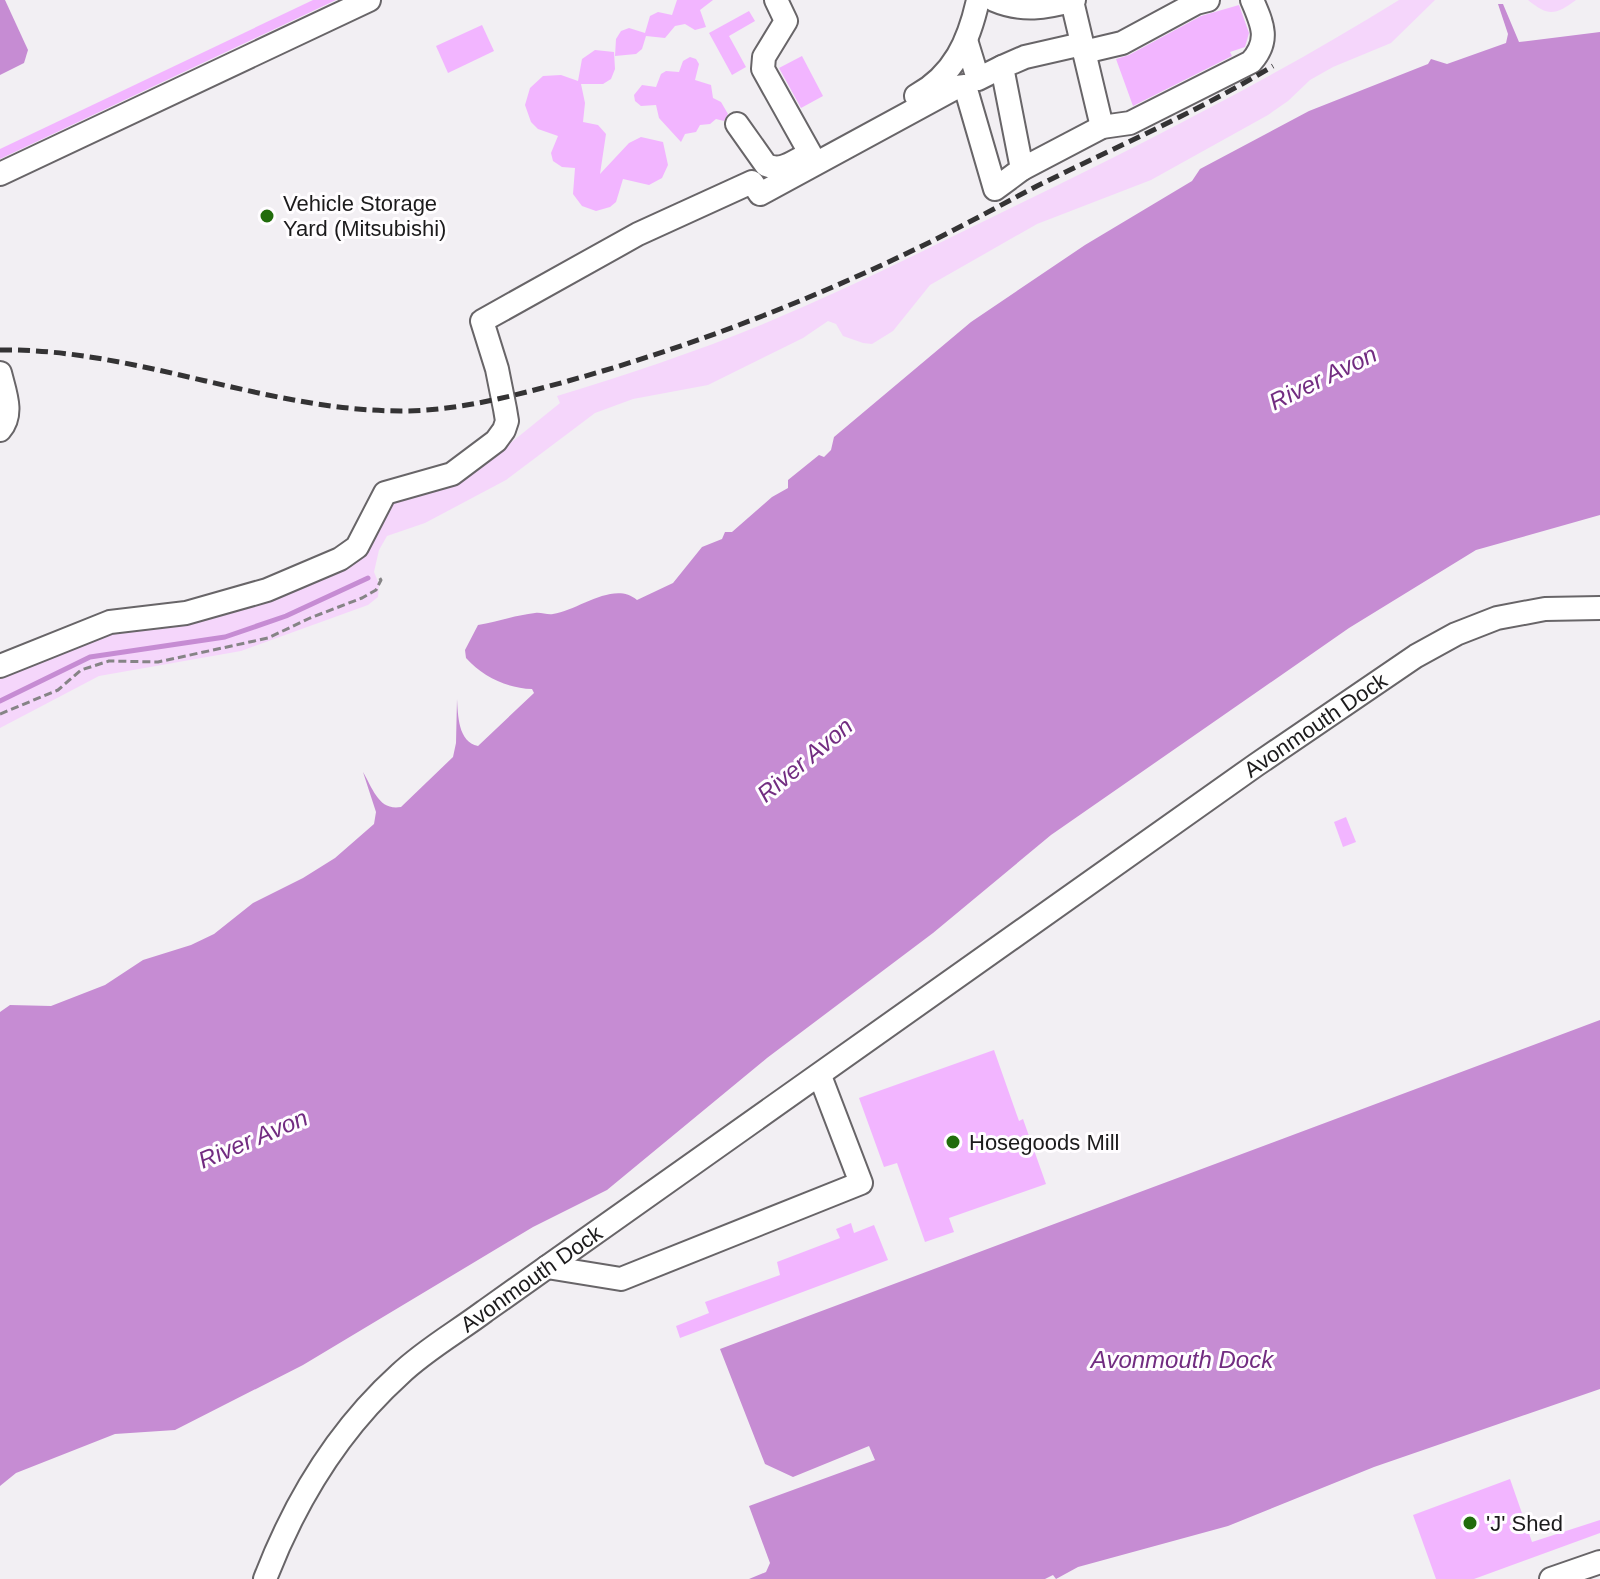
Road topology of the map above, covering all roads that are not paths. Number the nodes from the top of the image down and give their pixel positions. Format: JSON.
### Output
{"nodes":[{"id":1,"x":369,"y":0,"type":"edge"},
{"id":2,"x":776,"y":0,"type":"edge"},
{"id":3,"x":978,"y":0,"type":"edge"},
{"id":4,"x":994,"y":0,"type":"edge"},
{"id":5,"x":1073,"y":0,"type":"edge"},
{"id":6,"x":1208,"y":0,"type":"edge"},
{"id":7,"x":1252,"y":0,"type":"edge"},
{"id":8,"x":966,"y":40,"type":"junction"},
{"id":9,"x":1083,"y":48,"type":"junction"},
{"id":10,"x":1002,"y":67,"type":"junction"},
{"id":11,"x":737,"y":124,"type":"dead end"},
{"id":12,"x":1102,"y":127,"type":"junction"},
{"id":13,"x":810,"y":153,"type":"junction"},
{"id":14,"x":1022,"y":169,"type":"junction"},
{"id":15,"x":0,"y":174,"type":"edge"},
{"id":16,"x":0,"y":373,"type":"edge"},
{"id":17,"x":0,"y":430,"type":"edge"},
{"id":18,"x":1600,"y":608,"type":"edge"},
{"id":19,"x":0,"y":666,"type":"edge"},
{"id":20,"x":820,"y":1076,"type":"junction"},
{"id":21,"x":547,"y":1267,"type":"junction"},
{"id":22,"x":1600,"y":1562,"type":"edge"},
{"id":23,"x":265,"y":1579,"type":"edge"},
{"id":24,"x":1551,"y":1579,"type":"edge"}],
"edges":[{"from":1,"to":15,"type":"lane"},
{"from":2,"to":13,"type":"lane"},
{"from":3,"to":8,"type":"lane"},
{"from":4,"to":5,"type":"lane"},
{"from":5,"to":9,"type":"lane"},
{"from":6,"to":9,"type":"lane"},
{"from":7,"to":12,"type":"lane"},
{"from":8,"to":10,"type":"lane"},
{"from":8,"to":13,"type":"lane"},
{"from":9,"to":10,"type":"lane"},
{"from":9,"to":12,"type":"lane"},
{"from":10,"to":14,"type":"lane"},
{"from":11,"to":13,"type":"lane"},
{"from":12,"to":14,"type":"lane"},
{"from":14,"to":19,"type":"lane"},
{"from":16,"to":17,"type":"lane"},
{"from":18,"to":20,"type":"lane","name":"Avonmouth Dock"},
{"from":20,"to":21,"type":"lane","name":"Avonmouth Dock"},
{"from":20,"to":21,"type":"lane"},
{"from":21,"to":23,"type":"lane","name":"Avonmouth Dock"},
{"from":22,"to":24,"type":"lane"}]}
